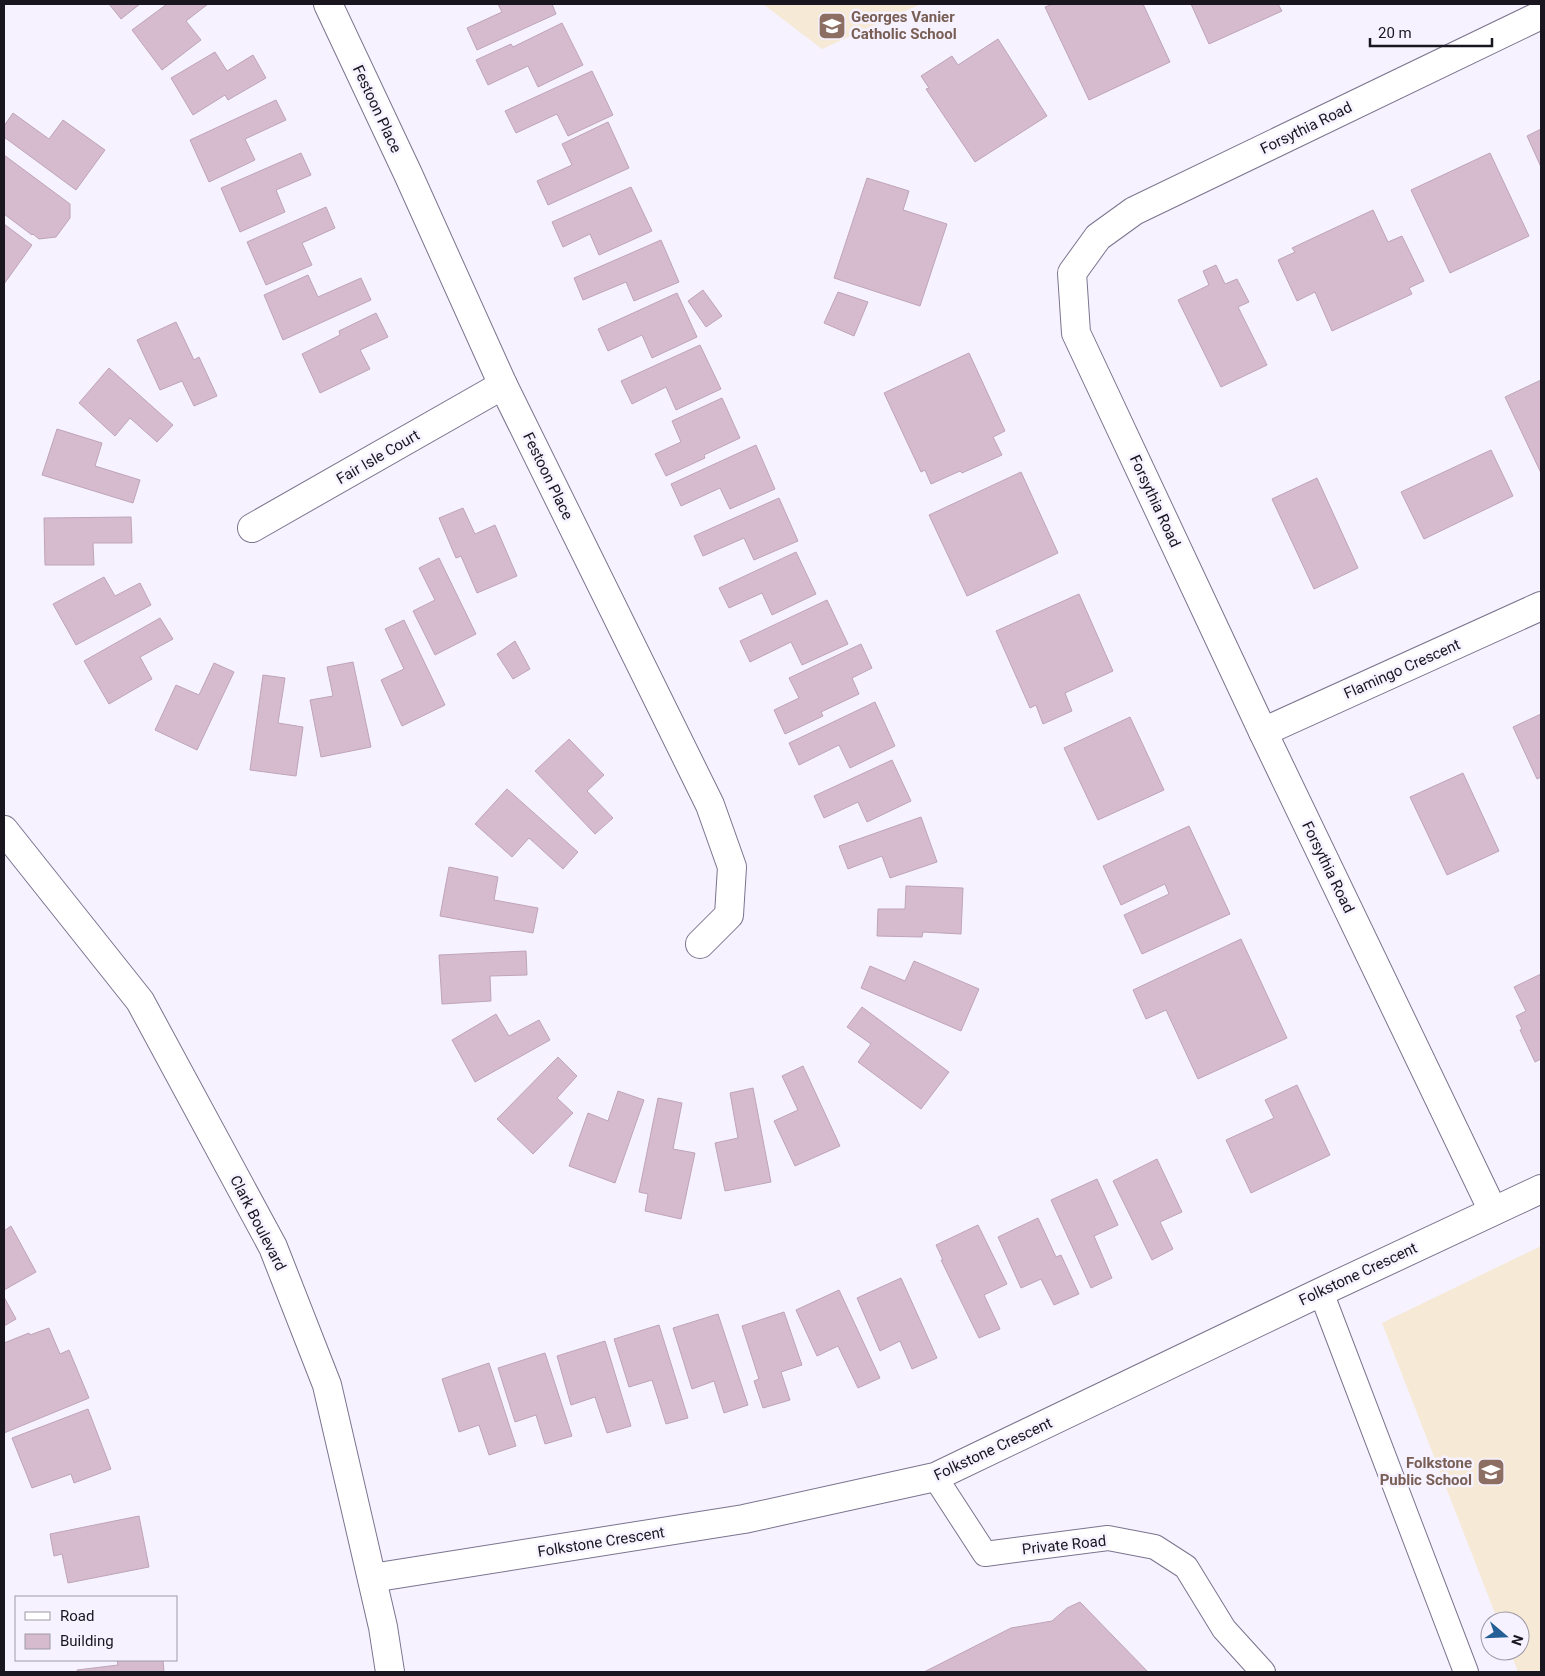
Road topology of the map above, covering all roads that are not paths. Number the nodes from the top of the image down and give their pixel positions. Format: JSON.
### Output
{"nodes":[{"id":1,"x":328,"y":4,"type":"edge"},
{"id":2,"x":1541,"y":15,"type":"edge"},
{"id":3,"x":503,"y":386,"type":"junction"},
{"id":4,"x":252,"y":528,"type":"dead end"},
{"id":5,"x":1541,"y":606,"type":"edge"},
{"id":6,"x":1263,"y":732,"type":"junction"},
{"id":7,"x":4,"y":830,"type":"edge"},
{"id":8,"x":700,"y":944,"type":"dead end"},
{"id":9,"x":1541,"y":1189,"type":"edge"},
{"id":10,"x":1493,"y":1211,"type":"junction"},
{"id":11,"x":1321,"y":1292,"type":"junction"},
{"id":12,"x":935,"y":1477,"type":"junction"},
{"id":13,"x":372,"y":1578,"type":"junction"},
{"id":14,"x":390,"y":1672,"type":"edge"},
{"id":15,"x":1263,"y":1672,"type":"edge"},
{"id":16,"x":1466,"y":1672,"type":"edge"}],
"edges":[{"from":1,"to":3,"type":"street","name":"Festoon Place"},
{"from":2,"to":6,"type":"street","name":"Forsythia Road"},
{"from":3,"to":4,"type":"street","name":"Fair Isle Court"},
{"from":3,"to":8,"type":"street","name":"Festoon Place"},
{"from":5,"to":6,"type":"street","name":"Flamingo Crescent"},
{"from":6,"to":10,"type":"street","name":"Forsythia Road"},
{"from":7,"to":13,"type":"street","name":"Clark Boulevard"},
{"from":9,"to":10,"type":"street","name":"Folkstone Crescent"},
{"from":10,"to":11,"type":"street","name":"Folkstone Crescent"},
{"from":11,"to":12,"type":"street","name":"Folkstone Crescent"},
{"from":11,"to":16,"type":"lane"},
{"from":12,"to":13,"type":"street","name":"Folkstone Crescent"},
{"from":12,"to":15,"type":"lane","name":"Private Road"},
{"from":13,"to":14,"type":"street","name":"Clark Boulevard"}]}
